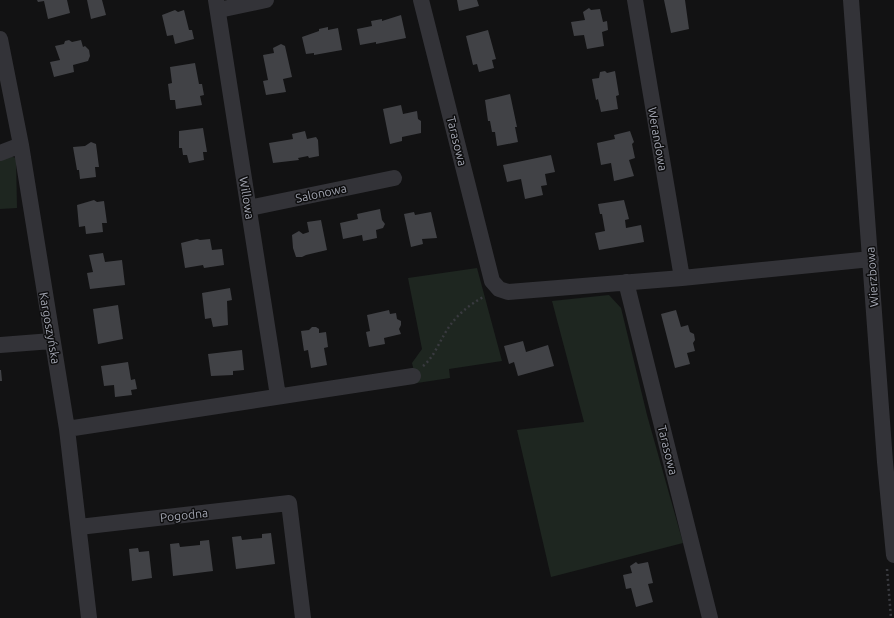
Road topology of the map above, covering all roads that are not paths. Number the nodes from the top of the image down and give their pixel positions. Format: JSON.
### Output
{"nodes":[{"id":1,"x":266,"y":0,"type":"edge"},
{"id":2,"x":421,"y":0,"type":"edge"},
{"id":3,"x":635,"y":0,"type":"edge"},
{"id":4,"x":851,"y":0,"type":"edge"},
{"id":5,"x":217,"y":5,"type":"edge"},
{"id":6,"x":0,"y":39,"type":"edge"},
{"id":7,"x":21,"y":145,"type":"junction"},
{"id":8,"x":0,"y":153,"type":"edge"},
{"id":9,"x":394,"y":178,"type":"dead end"},
{"id":10,"x":249,"y":208,"type":"junction"},
{"id":11,"x":871,"y":258,"type":"junction"},
{"id":12,"x":682,"y":278,"type":"junction"},
{"id":13,"x":626,"y":282,"type":"junction"},
{"id":14,"x":52,"y":341,"type":"junction"},
{"id":15,"x":0,"y":345,"type":"edge"},
{"id":16,"x":413,"y":376,"type":"road end"},
{"id":17,"x":278,"y":396,"type":"junction"},
{"id":18,"x":67,"y":429,"type":"junction"},
{"id":19,"x":79,"y":527,"type":"junction"},
{"id":20,"x":894,"y":555,"type":"edge"},
{"id":21,"x":89,"y":618,"type":"edge"},
{"id":22,"x":303,"y":618,"type":"edge"},
{"id":23,"x":710,"y":618,"type":"edge"}],
"edges":[{"from":1,"to":5,"type":"street"},
{"from":2,"to":13,"type":"street","name":"Tarasowa"},
{"from":3,"to":12,"type":"street","name":"Werandowa"},
{"from":4,"to":11,"type":"street","name":"Wierzbowa"},
{"from":5,"to":10,"type":"street","name":"Willowa"},
{"from":6,"to":7,"type":"street","name":"Kargoszyńska"},
{"from":7,"to":8,"type":"street"},
{"from":7,"to":14,"type":"street","name":"Kargoszyńska"},
{"from":9,"to":10,"type":"street","name":"Salonowa"},
{"from":10,"to":17,"type":"street","name":"Willowa"},
{"from":11,"to":12,"type":"street"},
{"from":11,"to":20,"type":"street","name":"Wierzbowa"},
{"from":12,"to":13,"type":"street"},
{"from":13,"to":23,"type":"street","name":"Tarasowa"},
{"from":14,"to":15,"type":"street"},
{"from":14,"to":18,"type":"street","name":"Kargoszyńska"},
{"from":16,"to":17,"type":"street"},
{"from":17,"to":18,"type":"street"},
{"from":18,"to":19,"type":"street","name":"Kargoszyńska"},
{"from":19,"to":21,"type":"street","name":"Kargoszyńska"},
{"from":19,"to":22,"type":"street","name":"Pogodna"}]}
